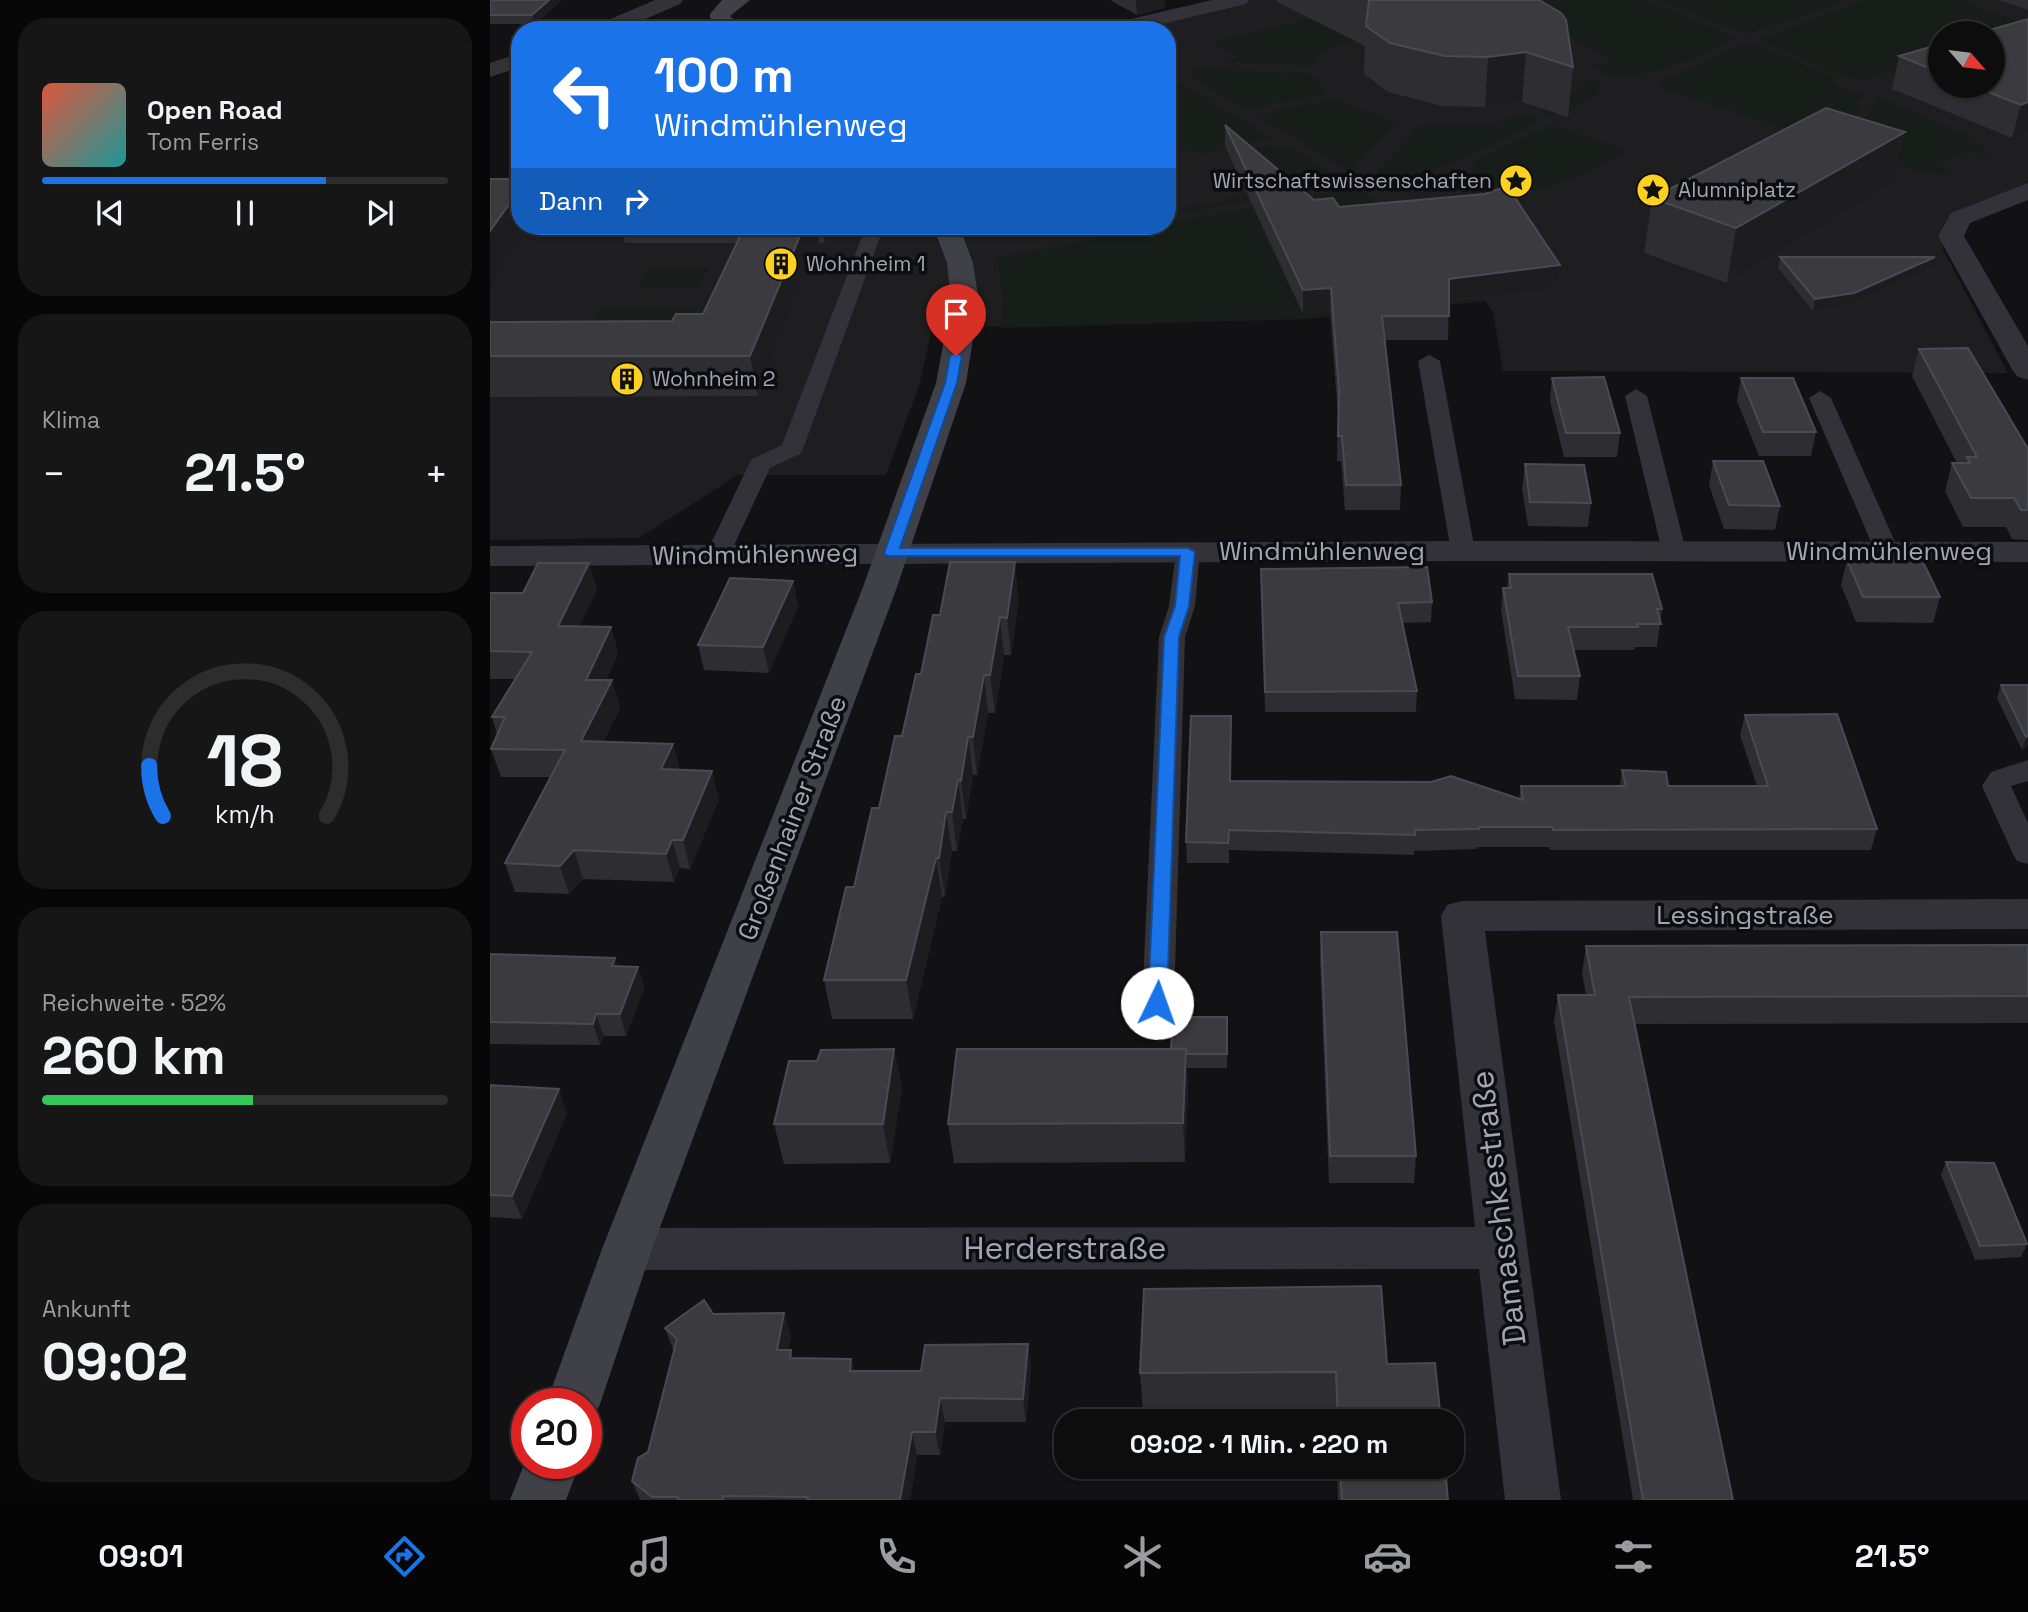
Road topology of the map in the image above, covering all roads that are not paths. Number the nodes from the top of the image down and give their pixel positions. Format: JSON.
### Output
{"nodes":[{"id":1,"x":1239,"y":0,"type":"edge"},
{"id":2,"x":668,"y":4,"type":"edge"},
{"id":3,"x":731,"y":4,"type":"edge"},
{"id":4,"x":624,"y":21,"type":"edge"},
{"id":5,"x":723,"y":21,"type":"edge"},
{"id":6,"x":1147,"y":21,"type":"edge"},
{"id":7,"x":511,"y":63,"type":"edge"},
{"id":8,"x":490,"y":71,"type":"edge"},
{"id":9,"x":2028,"y":191,"type":"edge"},
{"id":10,"x":871,"y":235,"type":"edge"},
{"id":11,"x":949,"y":235,"type":"edge"},
{"id":12,"x":1429,"y":360,"type":"dead end"},
{"id":13,"x":2028,"y":371,"type":"edge"},
{"id":14,"x":1636,"y":396,"type":"dead end"},
{"id":15,"x":1820,"y":398,"type":"dead end"},
{"id":16,"x":1463,"y":551,"type":"junction"},
{"id":17,"x":1674,"y":551,"type":"junction"},
{"id":18,"x":1887,"y":551,"type":"junction"},
{"id":19,"x":1188,"y":552,"type":"junction"},
{"id":20,"x":2028,"y":552,"type":"edge"},
{"id":21,"x":891,"y":553,"type":"junction"},
{"id":22,"x":718,"y":554,"type":"junction"},
{"id":23,"x":490,"y":556,"type":"edge"},
{"id":24,"x":2028,"y":769,"type":"edge"},
{"id":25,"x":2028,"y":854,"type":"edge"},
{"id":26,"x":2028,"y":914,"type":"edge"},
{"id":27,"x":1462,"y":916,"type":"joint"},
{"id":28,"x":1157,"y":1003,"type":"dead end"},
{"id":29,"x":1503,"y":1248,"type":"junction"},
{"id":30,"x":627,"y":1249,"type":"junction"},
{"id":31,"x":579,"y":1388,"type":"edge"},
{"id":32,"x":546,"y":1479,"type":"edge"},
{"id":33,"x":538,"y":1500,"type":"edge"},
{"id":34,"x":1533,"y":1500,"type":"edge"}],
"edges":[{"from":1,"to":6,"type":"street"},
{"from":2,"to":4,"type":"street"},
{"from":3,"to":5,"type":"main road"},
{"from":7,"to":8,"type":"street"},
{"from":9,"to":13,"type":"street"},
{"from":10,"to":22,"type":"lane"},
{"from":11,"to":21,"type":"main road","name":"Großenhainer Straße"},
{"from":12,"to":16,"type":"lane"},
{"from":14,"to":17,"type":"lane"},
{"from":15,"to":18,"type":"lane"},
{"from":16,"to":17,"type":"street","name":"Windmühlenweg"},
{"from":16,"to":19,"type":"street","name":"Windmühlenweg"},
{"from":17,"to":18,"type":"street","name":"Windmühlenweg"},
{"from":18,"to":20,"type":"street","name":"Windmühlenweg"},
{"from":19,"to":21,"type":"street","name":"Windmühlenweg"},
{"from":19,"to":28,"type":"lane"},
{"from":21,"to":22,"type":"street","name":"Windmühlenweg"},
{"from":21,"to":30,"type":"main road","name":"Großenhainer Straße"},
{"from":22,"to":23,"type":"street","name":"Windmühlenweg"},
{"from":24,"to":25,"type":"lane"},
{"from":26,"to":27,"type":"street","name":"Lessingstraße"},
{"from":27,"to":29,"type":"street","name":"Damaschkestraße"},
{"from":29,"to":30,"type":"street","name":"Herderstraße"},
{"from":29,"to":34,"type":"street","name":"Damaschkestraße"},
{"from":30,"to":31,"type":"main road","name":"Großenhainer Straße"},
{"from":32,"to":33,"type":"main road"}]}
